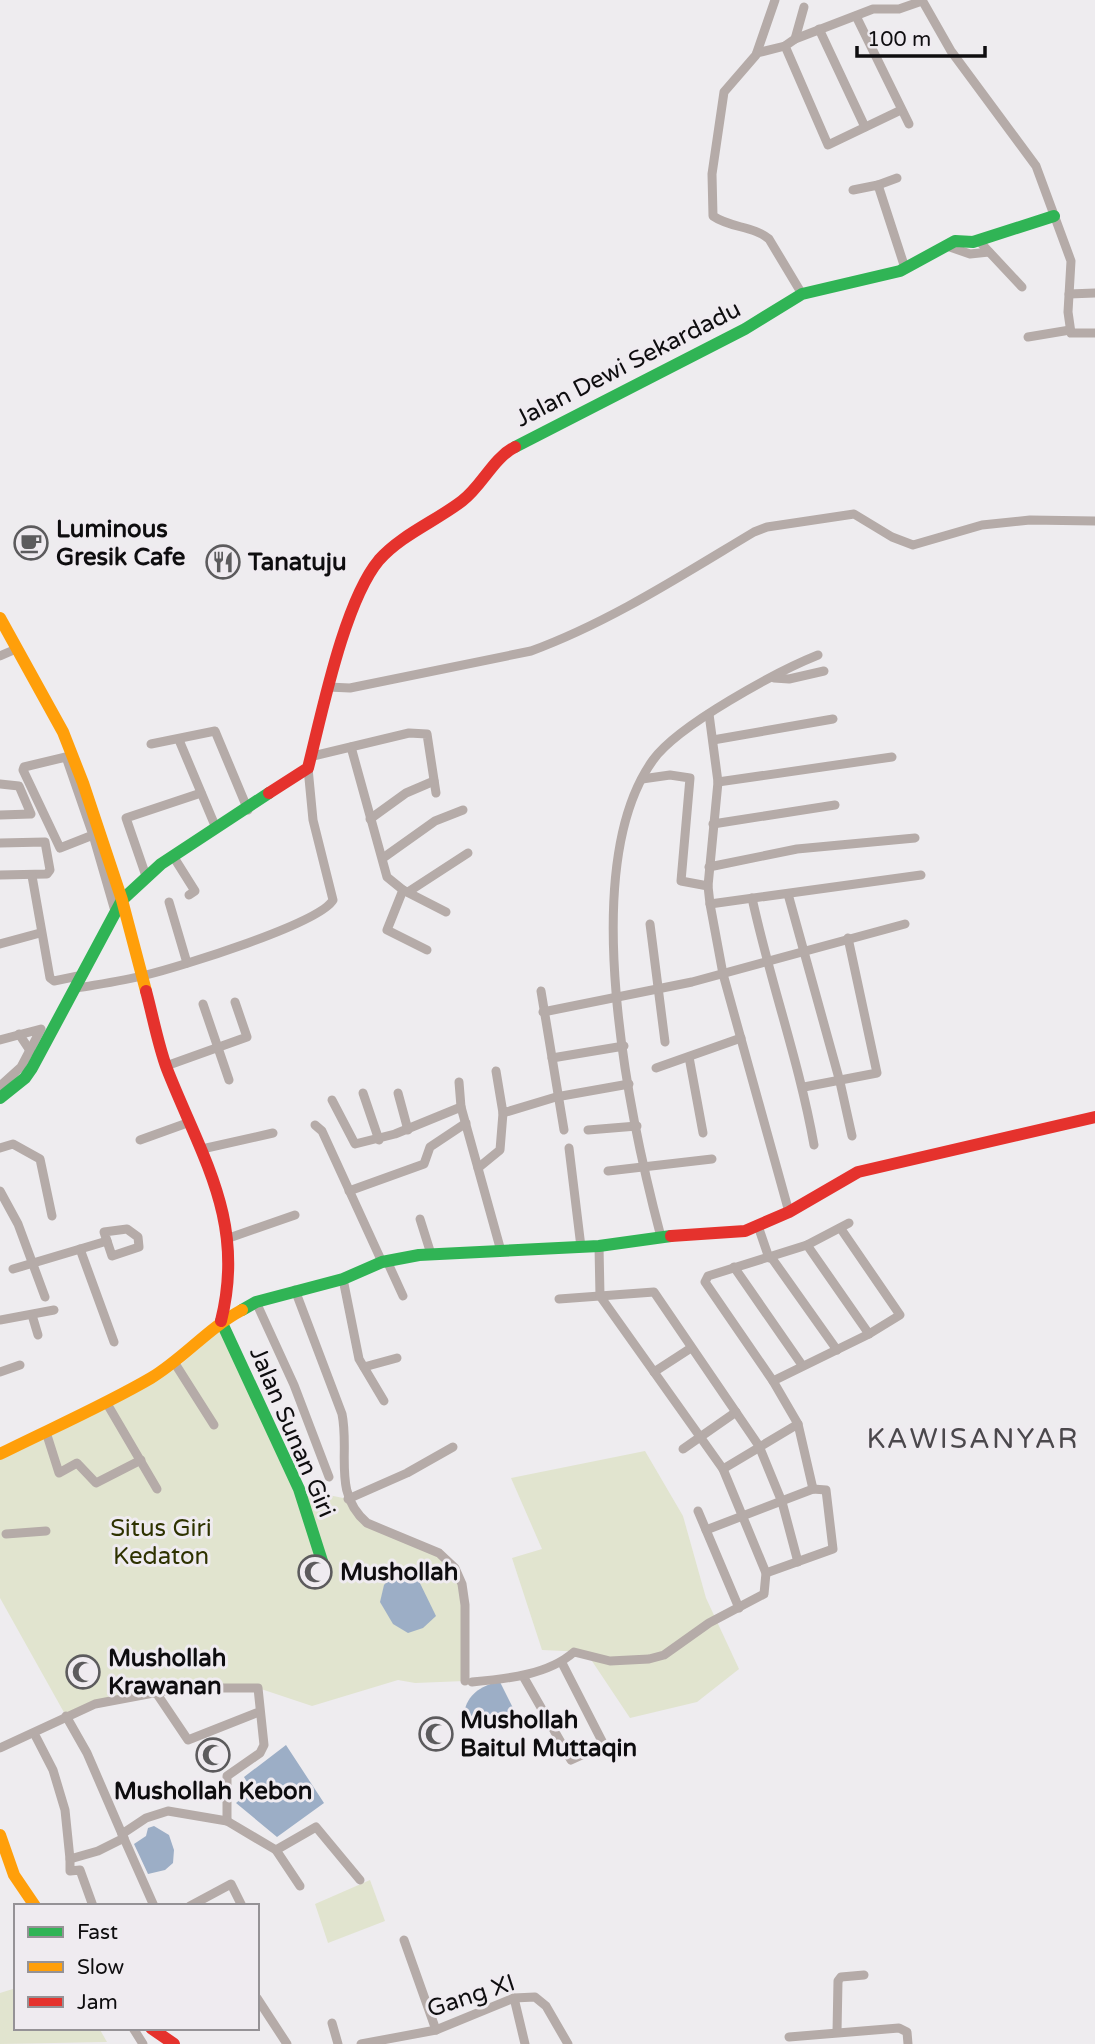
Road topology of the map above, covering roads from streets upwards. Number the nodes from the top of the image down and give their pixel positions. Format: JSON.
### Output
{"nodes":[{"id":1,"x":775,"y":0,"type":"edge"},
{"id":2,"x":922,"y":0,"type":"edge"},
{"id":3,"x":804,"y":7,"type":"dead end"},
{"id":4,"x":856,"y":16,"type":"junction"},
{"id":5,"x":819,"y":29,"type":"junction"},
{"id":6,"x":795,"y":39,"type":"junction"},
{"id":7,"x":785,"y":46,"type":"junction"},
{"id":8,"x":757,"y":53,"type":"junction"},
{"id":9,"x":901,"y":110,"type":"junction"},
{"id":10,"x":909,"y":124,"type":"dead end"},
{"id":11,"x":866,"y":127,"type":"junction"},
{"id":12,"x":897,"y":178,"type":"dead end"},
{"id":13,"x":878,"y":185,"type":"junction"},
{"id":14,"x":853,"y":190,"type":"dead end"},
{"id":15,"x":1054,"y":216,"type":"junction"},
{"id":16,"x":978,"y":240,"type":"junction"},
{"id":17,"x":947,"y":246,"type":"junction"},
{"id":18,"x":989,"y":252,"type":"junction"},
{"id":19,"x":905,"y":268,"type":"junction"},
{"id":20,"x":1022,"y":287,"type":"dead end"},
{"id":21,"x":1095,"y":293,"type":"edge"},
{"id":22,"x":802,"y":294,"type":"junction"},
{"id":23,"x":1069,"y":294,"type":"junction"},
{"id":24,"x":1070,"y":330,"type":"junction"},
{"id":25,"x":1094,"y":336,"type":"edge"},
{"id":26,"x":1028,"y":337,"type":"dead end"},
{"id":27,"x":1095,"y":521,"type":"edge"},
{"id":28,"x":0,"y":618,"type":"edge"},
{"id":29,"x":16,"y":649,"type":"junction"},
{"id":30,"x":818,"y":655,"type":"dead end"},
{"id":31,"x":0,"y":656,"type":"edge"},
{"id":32,"x":824,"y":671,"type":"dead end"},
{"id":33,"x":774,"y":678,"type":"junction"},
{"id":34,"x":328,"y":687,"type":"junction"},
{"id":35,"x":709,"y":714,"type":"junction"},
{"id":36,"x":833,"y":719,"type":"dead end"},
{"id":37,"x":179,"y":740,"type":"junction"},
{"id":38,"x":713,"y":740,"type":"junction"},
{"id":39,"x":152,"y":744,"type":"dead end"},
{"id":40,"x":351,"y":747,"type":"junction"},
{"id":41,"x":892,"y":757,"type":"dead end"},
{"id":42,"x":311,"y":762,"type":"junction"},
{"id":43,"x":642,"y":779,"type":"junction"},
{"id":44,"x":434,"y":782,"type":"junction"},
{"id":45,"x":718,"y":782,"type":"junction"},
{"id":46,"x":0,"y":784,"type":"edge"},
{"id":47,"x":201,"y":793,"type":"junction"},
{"id":48,"x":436,"y":793,"type":"dead end"},
{"id":49,"x":835,"y":805,"type":"dead end"},
{"id":50,"x":248,"y":810,"type":"junction"},
{"id":51,"x":463,"y":810,"type":"dead end"},
{"id":52,"x":0,"y":815,"type":"edge"},
{"id":53,"x":370,"y":819,"type":"junction"},
{"id":54,"x":713,"y":824,"type":"junction"},
{"id":55,"x":216,"y":828,"type":"junction"},
{"id":56,"x":93,"y":835,"type":"junction"},
{"id":57,"x":915,"y":838,"type":"dead end"},
{"id":58,"x":0,"y":842,"type":"edge"},
{"id":59,"x":468,"y":853,"type":"dead end"},
{"id":60,"x":173,"y":856,"type":"junction"},
{"id":61,"x":383,"y":858,"type":"junction"},
{"id":62,"x":709,"y":867,"type":"junction"},
{"id":63,"x":0,"y":875,"type":"edge"},
{"id":64,"x":922,"y":875,"type":"dead end"},
{"id":65,"x":32,"y":876,"type":"junction"},
{"id":66,"x":146,"y":876,"type":"junction"},
{"id":67,"x":708,"y":886,"type":"junction"},
{"id":68,"x":405,"y":891,"type":"junction"},
{"id":69,"x":788,"y":894,"type":"junction"},
{"id":70,"x":189,"y":895,"type":"dead end"},
{"id":71,"x":752,"y":898,"type":"junction"},
{"id":72,"x":122,"y":900,"type":"junction"},
{"id":73,"x":169,"y":902,"type":"dead end"},
{"id":74,"x":710,"y":904,"type":"junction"},
{"id":75,"x":114,"y":911,"type":"junction"},
{"id":76,"x":446,"y":912,"type":"dead end"},
{"id":77,"x":905,"y":924,"type":"dead end"},
{"id":78,"x":650,"y":925,"type":"dead end"},
{"id":79,"x":40,"y":933,"type":"junction"},
{"id":80,"x":848,"y":938,"type":"junction"},
{"id":81,"x":0,"y":944,"type":"edge"},
{"id":82,"x":427,"y":950,"type":"dead end"},
{"id":83,"x":803,"y":950,"type":"junction"},
{"id":84,"x":766,"y":960,"type":"junction"},
{"id":85,"x":187,"y":963,"type":"junction"},
{"id":86,"x":723,"y":974,"type":"junction"},
{"id":87,"x":83,"y":975,"type":"junction"},
{"id":88,"x":144,"y":975,"type":"junction"},
{"id":89,"x":77,"y":988,"type":"junction"},
{"id":90,"x":658,"y":988,"type":"junction"},
{"id":91,"x":541,"y":992,"type":"dead end"},
{"id":92,"x":616,"y":998,"type":"junction"},
{"id":93,"x":235,"y":1002,"type":"dead end"},
{"id":94,"x":204,"y":1004,"type":"dead end"},
{"id":95,"x":543,"y":1012,"type":"junction"},
{"id":96,"x":19,"y":1034,"type":"junction"},
{"id":97,"x":741,"y":1038,"type":"junction"},
{"id":98,"x":0,"y":1040,"type":"edge"},
{"id":99,"x":665,"y":1042,"type":"dead end"},
{"id":100,"x":218,"y":1046,"type":"junction"},
{"id":101,"x":624,"y":1046,"type":"junction"},
{"id":102,"x":31,"y":1052,"type":"junction"},
{"id":103,"x":689,"y":1057,"type":"junction"},
{"id":104,"x":552,"y":1058,"type":"junction"},
{"id":105,"x":166,"y":1066,"type":"junction"},
{"id":106,"x":656,"y":1068,"type":"dead end"},
{"id":107,"x":496,"y":1071,"type":"dead end"},
{"id":108,"x":229,"y":1080,"type":"dead end"},
{"id":109,"x":459,"y":1082,"type":"dead end"},
{"id":110,"x":840,"y":1082,"type":"junction"},
{"id":111,"x":629,"y":1084,"type":"junction"},
{"id":112,"x":0,"y":1086,"type":"edge"},
{"id":113,"x":804,"y":1087,"type":"junction"},
{"id":114,"x":363,"y":1093,"type":"dead end"},
{"id":115,"x":398,"y":1093,"type":"dead end"},
{"id":116,"x":556,"y":1097,"type":"junction"},
{"id":117,"x":0,"y":1098,"type":"edge"},
{"id":118,"x":332,"y":1100,"type":"dead end"},
{"id":119,"x":461,"y":1107,"type":"junction"},
{"id":120,"x":503,"y":1113,"type":"junction"},
{"id":121,"x":1095,"y":1117,"type":"edge"},
{"id":122,"x":190,"y":1122,"type":"junction"},
{"id":123,"x":466,"y":1123,"type":"junction"},
{"id":124,"x":315,"y":1125,"type":"dead end"},
{"id":125,"x":637,"y":1126,"type":"junction"},
{"id":126,"x":408,"y":1130,"type":"junction"},
{"id":127,"x":564,"y":1130,"type":"dead end"},
{"id":128,"x":588,"y":1130,"type":"dead end"},
{"id":129,"x":273,"y":1133,"type":"dead end"},
{"id":130,"x":703,"y":1133,"type":"dead end"},
{"id":131,"x":852,"y":1136,"type":"dead end"},
{"id":132,"x":140,"y":1140,"type":"dead end"},
{"id":133,"x":379,"y":1140,"type":"junction"},
{"id":134,"x":814,"y":1145,"type":"dead end"},
{"id":135,"x":0,"y":1148,"type":"edge"},
{"id":136,"x":569,"y":1148,"type":"dead end"},
{"id":137,"x":202,"y":1149,"type":"junction"},
{"id":138,"x":712,"y":1159,"type":"dead end"},
{"id":139,"x":478,"y":1168,"type":"junction"},
{"id":140,"x":643,"y":1168,"type":"junction"},
{"id":141,"x":608,"y":1171,"type":"dead end"},
{"id":142,"x":0,"y":1191,"type":"edge"},
{"id":143,"x":349,"y":1191,"type":"junction"},
{"id":144,"x":789,"y":1212,"type":"junction"},
{"id":145,"x":295,"y":1215,"type":"dead end"},
{"id":146,"x":52,"y":1216,"type":"dead end"},
{"id":147,"x":420,"y":1219,"type":"dead end"},
{"id":148,"x":758,"y":1226,"type":"junction"},
{"id":149,"x":229,"y":1237,"type":"junction"},
{"id":150,"x":661,"y":1237,"type":"junction"},
{"id":151,"x":107,"y":1241,"type":"dead end"},
{"id":152,"x":807,"y":1245,"type":"junction"},
{"id":153,"x":599,"y":1246,"type":"junction"},
{"id":154,"x":582,"y":1247,"type":"junction"},
{"id":155,"x":80,"y":1249,"type":"junction"},
{"id":156,"x":501,"y":1251,"type":"junction"},
{"id":157,"x":431,"y":1254,"type":"junction"},
{"id":158,"x":770,"y":1257,"type":"junction"},
{"id":159,"x":33,"y":1261,"type":"junction"},
{"id":160,"x":384,"y":1262,"type":"junction"},
{"id":161,"x":734,"y":1267,"type":"junction"},
{"id":162,"x":13,"y":1269,"type":"dead end"},
{"id":163,"x":343,"y":1279,"type":"junction"},
{"id":164,"x":295,"y":1290,"type":"junction"},
{"id":165,"x":403,"y":1296,"type":"dead end"},
{"id":166,"x":600,"y":1296,"type":"junction"},
{"id":167,"x":45,"y":1297,"type":"dead end"},
{"id":168,"x":559,"y":1298,"type":"dead end"},
{"id":169,"x":256,"y":1302,"type":"junction"},
{"id":170,"x":54,"y":1310,"type":"dead end"},
{"id":171,"x":32,"y":1315,"type":"junction"},
{"id":172,"x":0,"y":1320,"type":"edge"},
{"id":173,"x":221,"y":1321,"type":"junction"},
{"id":174,"x":869,"y":1334,"type":"junction"},
{"id":175,"x":38,"y":1335,"type":"dead end"},
{"id":176,"x":114,"y":1342,"type":"dead end"},
{"id":177,"x":691,"y":1348,"type":"junction"},
{"id":178,"x":837,"y":1350,"type":"junction"},
{"id":179,"x":397,"y":1358,"type":"dead end"},
{"id":180,"x":174,"y":1362,"type":"junction"},
{"id":181,"x":20,"y":1366,"type":"dead end"},
{"id":182,"x":802,"y":1366,"type":"junction"},
{"id":183,"x":364,"y":1367,"type":"junction"},
{"id":184,"x":1,"y":1369,"type":"edge"},
{"id":185,"x":654,"y":1372,"type":"junction"},
{"id":186,"x":773,"y":1381,"type":"junction"},
{"id":187,"x":384,"y":1401,"type":"dead end"},
{"id":188,"x":106,"y":1402,"type":"junction"},
{"id":189,"x":736,"y":1412,"type":"junction"},
{"id":190,"x":798,"y":1424,"type":"junction"},
{"id":191,"x":214,"y":1425,"type":"dead end"},
{"id":192,"x":46,"y":1432,"type":"junction"},
{"id":193,"x":700,"y":1437,"type":"junction"},
{"id":194,"x":759,"y":1446,"type":"junction"},
{"id":195,"x":453,"y":1447,"type":"dead end"},
{"id":196,"x":683,"y":1449,"type":"dead end"},
{"id":197,"x":0,"y":1454,"type":"edge"},
{"id":198,"x":141,"y":1460,"type":"junction"},
{"id":199,"x":723,"y":1469,"type":"junction"},
{"id":200,"x":329,"y":1476,"type":"dead end"},
{"id":201,"x":157,"y":1489,"type":"dead end"},
{"id":202,"x":813,"y":1489,"type":"junction"},
{"id":203,"x":348,"y":1499,"type":"junction"},
{"id":204,"x":782,"y":1502,"type":"junction"},
{"id":205,"x":698,"y":1511,"type":"dead end"},
{"id":206,"x":743,"y":1518,"type":"junction"},
{"id":207,"x":706,"y":1530,"type":"junction"},
{"id":208,"x":46,"y":1531,"type":"dead end"},
{"id":209,"x":6,"y":1534,"type":"dead end"},
{"id":210,"x":322,"y":1561,"type":"dead end"},
{"id":211,"x":798,"y":1562,"type":"junction"},
{"id":212,"x":766,"y":1573,"type":"junction"},
{"id":213,"x":739,"y":1608,"type":"junction"},
{"id":214,"x":562,"y":1662,"type":"junction"},
{"id":215,"x":523,"y":1676,"type":"junction"},
{"id":216,"x":155,"y":1691,"type":"junction"},
{"id":217,"x":259,"y":1712,"type":"junction"},
{"id":218,"x":66,"y":1716,"type":"junction"},
{"id":219,"x":36,"y":1737,"type":"dead end"},
{"id":220,"x":0,"y":1748,"type":"edge"},
{"id":221,"x":227,"y":1821,"type":"junction"},
{"id":222,"x":0,"y":1835,"type":"edge"},
{"id":223,"x":123,"y":1836,"type":"junction"},
{"id":224,"x":276,"y":1850,"type":"junction"},
{"id":225,"x":70,"y":1859,"type":"junction"},
{"id":226,"x":360,"y":1880,"type":"dead end"},
{"id":227,"x":300,"y":1886,"type":"dead end"},
{"id":228,"x":34,"y":1904,"type":"edge"},
{"id":229,"x":92,"y":1904,"type":"edge"},
{"id":230,"x":153,"y":1904,"type":"edge"},
{"id":231,"x":194,"y":1904,"type":"edge"},
{"id":232,"x":241,"y":1904,"type":"edge"},
{"id":233,"x":404,"y":1940,"type":"dead end"},
{"id":234,"x":864,"y":1975,"type":"dead end"},
{"id":235,"x":514,"y":1998,"type":"junction"},
{"id":236,"x":259,"y":2001,"type":"edge"},
{"id":237,"x":332,"y":2023,"type":"dead end"},
{"id":238,"x":154,"y":2030,"type":"edge"},
{"id":239,"x":436,"y":2030,"type":"junction"},
{"id":240,"x":837,"y":2032,"type":"junction"},
{"id":241,"x":789,"y":2037,"type":"dead end"},
{"id":242,"x":174,"y":2044,"type":"edge"},
{"id":243,"x":287,"y":2044,"type":"edge"},
{"id":244,"x":338,"y":2044,"type":"edge"},
{"id":245,"x":360,"y":2044,"type":"edge"},
{"id":246,"x":525,"y":2044,"type":"edge"},
{"id":247,"x":568,"y":2044,"type":"edge"},
{"id":248,"x":908,"y":2044,"type":"edge"}],
"edges":[{"from":1,"to":8,"type":"street"},
{"from":2,"to":4,"type":"street"},
{"from":2,"to":15,"type":"street"},
{"from":3,"to":6,"type":"street"},
{"from":4,"to":5,"type":"street"},
{"from":4,"to":9,"type":"street"},
{"from":5,"to":6,"type":"street"},
{"from":5,"to":11,"type":"street"},
{"from":6,"to":7,"type":"street"},
{"from":7,"to":8,"type":"street"},
{"from":7,"to":11,"type":"street"},
{"from":8,"to":22,"type":"street"},
{"from":9,"to":10,"type":"street"},
{"from":9,"to":11,"type":"street"},
{"from":12,"to":13,"type":"street"},
{"from":13,"to":14,"type":"street"},
{"from":13,"to":19,"type":"street"},
{"from":15,"to":16,"type":"street","name":"Jalan Dewi Sekardadu"},
{"from":15,"to":23,"type":"street"},
{"from":16,"to":17,"type":"street","name":"Jalan Dewi Sekardadu"},
{"from":16,"to":18,"type":"street"},
{"from":17,"to":18,"type":"street"},
{"from":17,"to":19,"type":"street","name":"Jalan Dewi Sekardadu"},
{"from":18,"to":20,"type":"street"},
{"from":19,"to":22,"type":"street","name":"Jalan Dewi Sekardadu"},
{"from":21,"to":23,"type":"street"},
{"from":22,"to":34,"type":"street","name":"Jalan Dewi Sekardadu"},
{"from":23,"to":24,"type":"street"},
{"from":24,"to":25,"type":"street"},
{"from":24,"to":26,"type":"street"},
{"from":27,"to":34,"type":"street"},
{"from":28,"to":29,"type":"street"},
{"from":29,"to":31,"type":"street"},
{"from":29,"to":72,"type":"street"},
{"from":30,"to":33,"type":"street"},
{"from":32,"to":33,"type":"street"},
{"from":33,"to":35,"type":"street"},
{"from":34,"to":42,"type":"street","name":"Jalan Dewi Sekardadu"},
{"from":35,"to":38,"type":"street"},
{"from":35,"to":43,"type":"street"},
{"from":36,"to":38,"type":"street"},
{"from":37,"to":39,"type":"street"},
{"from":37,"to":47,"type":"street"},
{"from":37,"to":50,"type":"street"},
{"from":38,"to":45,"type":"street"},
{"from":40,"to":42,"type":"street"},
{"from":40,"to":44,"type":"street"},
{"from":40,"to":53,"type":"street"},
{"from":41,"to":45,"type":"street"},
{"from":42,"to":50,"type":"street"},
{"from":42,"to":85,"type":"street"},
{"from":43,"to":67,"type":"street"},
{"from":43,"to":92,"type":"street"},
{"from":44,"to":48,"type":"street"},
{"from":44,"to":53,"type":"street"},
{"from":45,"to":54,"type":"street"},
{"from":46,"to":52,"type":"street"},
{"from":47,"to":55,"type":"street"},
{"from":47,"to":66,"type":"street"},
{"from":49,"to":54,"type":"street"},
{"from":50,"to":55,"type":"street"},
{"from":51,"to":61,"type":"street"},
{"from":53,"to":61,"type":"street"},
{"from":54,"to":62,"type":"street"},
{"from":55,"to":60,"type":"street"},
{"from":56,"to":56,"type":"street"},
{"from":56,"to":75,"type":"street"},
{"from":57,"to":62,"type":"street"},
{"from":58,"to":65,"type":"street"},
{"from":59,"to":68,"type":"street"},
{"from":60,"to":66,"type":"street"},
{"from":60,"to":70,"type":"street"},
{"from":61,"to":68,"type":"street"},
{"from":62,"to":67,"type":"street"},
{"from":63,"to":65,"type":"street"},
{"from":64,"to":69,"type":"street"},
{"from":65,"to":79,"type":"street"},
{"from":66,"to":72,"type":"street"},
{"from":67,"to":74,"type":"street"},
{"from":68,"to":76,"type":"street"},
{"from":68,"to":82,"type":"street"},
{"from":69,"to":71,"type":"street"},
{"from":69,"to":83,"type":"street"},
{"from":71,"to":74,"type":"street"},
{"from":71,"to":84,"type":"street"},
{"from":72,"to":75,"type":"street"},
{"from":72,"to":88,"type":"street"},
{"from":73,"to":85,"type":"street"},
{"from":74,"to":86,"type":"street"},
{"from":75,"to":87,"type":"street"},
{"from":77,"to":80,"type":"street"},
{"from":78,"to":90,"type":"street"},
{"from":79,"to":81,"type":"street"},
{"from":79,"to":87,"type":"street"},
{"from":80,"to":83,"type":"street"},
{"from":80,"to":110,"type":"street"},
{"from":83,"to":84,"type":"street"},
{"from":83,"to":110,"type":"street"},
{"from":84,"to":86,"type":"street"},
{"from":84,"to":113,"type":"street"},
{"from":85,"to":88,"type":"street"},
{"from":86,"to":90,"type":"street"},
{"from":86,"to":97,"type":"street"},
{"from":87,"to":89,"type":"street"},
{"from":88,"to":89,"type":"street"},
{"from":88,"to":105,"type":"street"},
{"from":89,"to":117,"type":"street"},
{"from":90,"to":92,"type":"street"},
{"from":90,"to":99,"type":"street"},
{"from":91,"to":95,"type":"street"},
{"from":92,"to":95,"type":"street"},
{"from":92,"to":101,"type":"street"},
{"from":93,"to":100,"type":"street"},
{"from":94,"to":100,"type":"street"},
{"from":95,"to":104,"type":"street"},
{"from":96,"to":98,"type":"street"},
{"from":96,"to":102,"type":"street"},
{"from":96,"to":102,"type":"street"},
{"from":97,"to":103,"type":"street"},
{"from":97,"to":144,"type":"street"},
{"from":100,"to":105,"type":"street"},
{"from":100,"to":108,"type":"street"},
{"from":101,"to":104,"type":"street"},
{"from":101,"to":111,"type":"street"},
{"from":102,"to":112,"type":"street"},
{"from":103,"to":106,"type":"street"},
{"from":103,"to":130,"type":"street"},
{"from":104,"to":116,"type":"street"},
{"from":105,"to":122,"type":"street"},
{"from":107,"to":120,"type":"street"},
{"from":109,"to":119,"type":"street"},
{"from":110,"to":113,"type":"street"},
{"from":110,"to":131,"type":"street"},
{"from":111,"to":116,"type":"street"},
{"from":111,"to":125,"type":"street"},
{"from":113,"to":134,"type":"street"},
{"from":114,"to":133,"type":"street"},
{"from":115,"to":126,"type":"street"},
{"from":116,"to":120,"type":"street"},
{"from":116,"to":127,"type":"street"},
{"from":118,"to":133,"type":"street"},
{"from":119,"to":123,"type":"street"},
{"from":119,"to":126,"type":"street"},
{"from":120,"to":139,"type":"street"},
{"from":121,"to":144,"type":"street"},
{"from":122,"to":132,"type":"street"},
{"from":122,"to":137,"type":"street"},
{"from":123,"to":139,"type":"street"},
{"from":123,"to":143,"type":"street"},
{"from":124,"to":143,"type":"street"},
{"from":125,"to":128,"type":"street"},
{"from":125,"to":140,"type":"street"},
{"from":126,"to":133,"type":"street"},
{"from":129,"to":137,"type":"street"},
{"from":135,"to":146,"type":"street"},
{"from":136,"to":154,"type":"street"},
{"from":137,"to":149,"type":"street"},
{"from":138,"to":140,"type":"street"},
{"from":139,"to":156,"type":"street"},
{"from":140,"to":141,"type":"street"},
{"from":140,"to":150,"type":"street"},
{"from":142,"to":159,"type":"street"},
{"from":143,"to":160,"type":"street"},
{"from":144,"to":148,"type":"street"},
{"from":145,"to":149,"type":"street"},
{"from":147,"to":157,"type":"street"},
{"from":148,"to":150,"type":"street"},
{"from":148,"to":158,"type":"street"},
{"from":149,"to":173,"type":"street"},
{"from":150,"to":153,"type":"street"},
{"from":151,"to":155,"type":"street"},
{"from":152,"to":158,"type":"street"},
{"from":152,"to":174,"type":"street"},
{"from":152,"to":174,"type":"street"},
{"from":153,"to":154,"type":"street"},
{"from":153,"to":166,"type":"street"},
{"from":154,"to":156,"type":"street"},
{"from":155,"to":159,"type":"street"},
{"from":155,"to":176,"type":"street"},
{"from":156,"to":157,"type":"street"},
{"from":157,"to":160,"type":"street"},
{"from":158,"to":161,"type":"street"},
{"from":158,"to":178,"type":"street"},
{"from":159,"to":162,"type":"street"},
{"from":159,"to":167,"type":"street"},
{"from":160,"to":163,"type":"street"},
{"from":160,"to":165,"type":"street"},
{"from":161,"to":182,"type":"street"},
{"from":161,"to":186,"type":"street"},
{"from":163,"to":164,"type":"street"},
{"from":163,"to":183,"type":"street"},
{"from":164,"to":169,"type":"street"},
{"from":164,"to":203,"type":"street"},
{"from":166,"to":168,"type":"street"},
{"from":166,"to":177,"type":"street"},
{"from":166,"to":185,"type":"street"},
{"from":169,"to":173,"type":"street"},
{"from":169,"to":200,"type":"street"},
{"from":170,"to":171,"type":"street"},
{"from":171,"to":172,"type":"street"},
{"from":171,"to":175,"type":"street"},
{"from":173,"to":180,"type":"street"},
{"from":173,"to":210,"type":"street","name":"Jalan Sunan Giri"},
{"from":174,"to":178,"type":"street"},
{"from":177,"to":185,"type":"street"},
{"from":177,"to":189,"type":"street"},
{"from":178,"to":182,"type":"street"},
{"from":179,"to":183,"type":"street"},
{"from":180,"to":188,"type":"street"},
{"from":180,"to":191,"type":"street"},
{"from":181,"to":184,"type":"street"},
{"from":182,"to":186,"type":"street"},
{"from":183,"to":187,"type":"street"},
{"from":185,"to":193,"type":"street"},
{"from":186,"to":190,"type":"street"},
{"from":188,"to":192,"type":"street"},
{"from":188,"to":198,"type":"street"},
{"from":189,"to":193,"type":"street"},
{"from":189,"to":194,"type":"street"},
{"from":190,"to":194,"type":"street"},
{"from":190,"to":202,"type":"street"},
{"from":192,"to":197,"type":"street"},
{"from":192,"to":198,"type":"street"},
{"from":193,"to":196,"type":"street"},
{"from":193,"to":199,"type":"street"},
{"from":194,"to":199,"type":"street"},
{"from":194,"to":204,"type":"street"},
{"from":195,"to":203,"type":"street"},
{"from":198,"to":201,"type":"street"},
{"from":199,"to":206,"type":"street"},
{"from":202,"to":204,"type":"street"},
{"from":202,"to":211,"type":"street"},
{"from":203,"to":215,"type":"street"},
{"from":204,"to":206,"type":"street"},
{"from":204,"to":211,"type":"street"},
{"from":205,"to":207,"type":"street"},
{"from":206,"to":207,"type":"street"},
{"from":206,"to":212,"type":"street"},
{"from":207,"to":213,"type":"street"},
{"from":208,"to":209,"type":"street"},
{"from":211,"to":212,"type":"street"},
{"from":212,"to":213,"type":"street"},
{"from":213,"to":214,"type":"street"},
{"from":214,"to":215,"type":"street"},
{"from":214,"to":215,"type":"street"},
{"from":216,"to":217,"type":"street"},
{"from":216,"to":217,"type":"street"},
{"from":216,"to":218,"type":"street"},
{"from":217,"to":221,"type":"street"},
{"from":218,"to":220,"type":"street"},
{"from":218,"to":223,"type":"street"},
{"from":219,"to":225,"type":"street"},
{"from":221,"to":223,"type":"street"},
{"from":221,"to":224,"type":"street"},
{"from":222,"to":228,"type":"street"},
{"from":223,"to":225,"type":"street"},
{"from":223,"to":230,"type":"street"},
{"from":224,"to":226,"type":"street"},
{"from":224,"to":227,"type":"street"},
{"from":225,"to":229,"type":"street"},
{"from":231,"to":232,"type":"street"},
{"from":233,"to":239,"type":"street"},
{"from":234,"to":240,"type":"street"},
{"from":235,"to":239,"type":"street","name":"Gang XI"},
{"from":235,"to":246,"type":"street"},
{"from":235,"to":247,"type":"street","name":"Gang XI"},
{"from":236,"to":243,"type":"street"},
{"from":237,"to":244,"type":"street"},
{"from":238,"to":242,"type":"street"},
{"from":239,"to":245,"type":"street","name":"Gang XI"},
{"from":240,"to":241,"type":"street"},
{"from":240,"to":248,"type":"street"}]}
